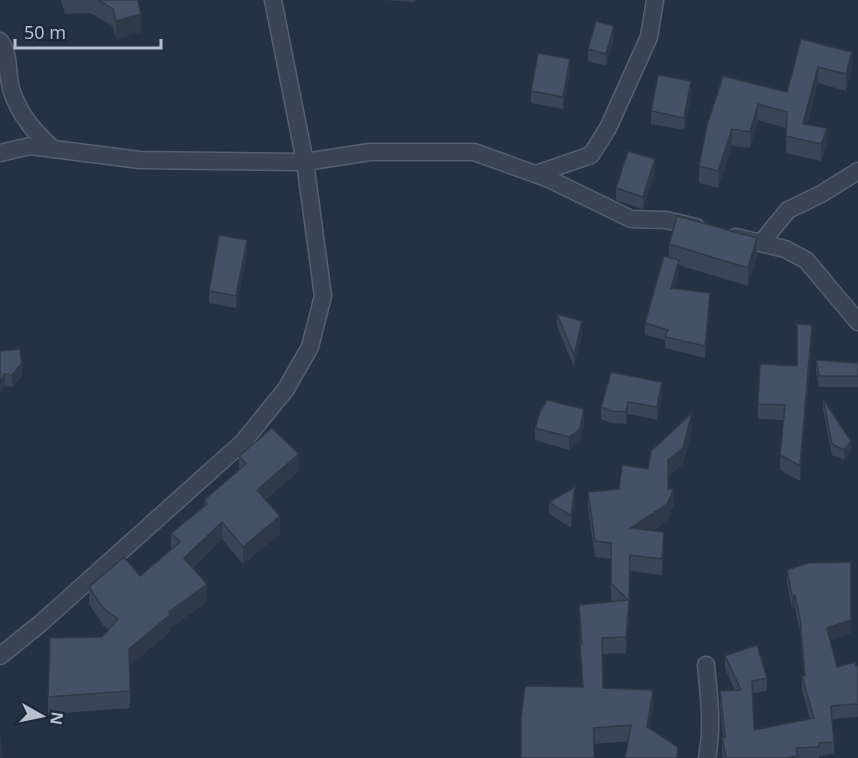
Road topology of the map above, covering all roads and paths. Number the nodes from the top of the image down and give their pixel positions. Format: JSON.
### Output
{"nodes":[{"id":1,"x":273,"y":0,"type":"edge"},
{"id":2,"x":655,"y":0,"type":"edge"},
{"id":3,"x":0,"y":41,"type":"edge"},
{"id":4,"x":53,"y":149,"type":"junction"},
{"id":5,"x":0,"y":153,"type":"edge"},
{"id":6,"x":305,"y":162,"type":"junction"},
{"id":7,"x":858,"y":171,"type":"edge"},
{"id":8,"x":536,"y":174,"type":"junction"},
{"id":9,"x":761,"y":243,"type":"junction"},
{"id":10,"x":858,"y":322,"type":"edge"},
{"id":11,"x":0,"y":656,"type":"edge"},
{"id":12,"x":706,"y":665,"type":"dead end"},
{"id":13,"x":707,"y":758,"type":"edge"}],
"edges":[{"from":1,"to":6,"type":"street"},
{"from":2,"to":8,"type":"street"},
{"from":3,"to":4,"type":"street"},
{"from":4,"to":5,"type":"street"},
{"from":4,"to":6,"type":"street"},
{"from":6,"to":8,"type":"street"},
{"from":6,"to":11,"type":"street"},
{"from":7,"to":9,"type":"street"},
{"from":8,"to":9,"type":"street"},
{"from":9,"to":10,"type":"street"},
{"from":12,"to":13,"type":"street"}]}
